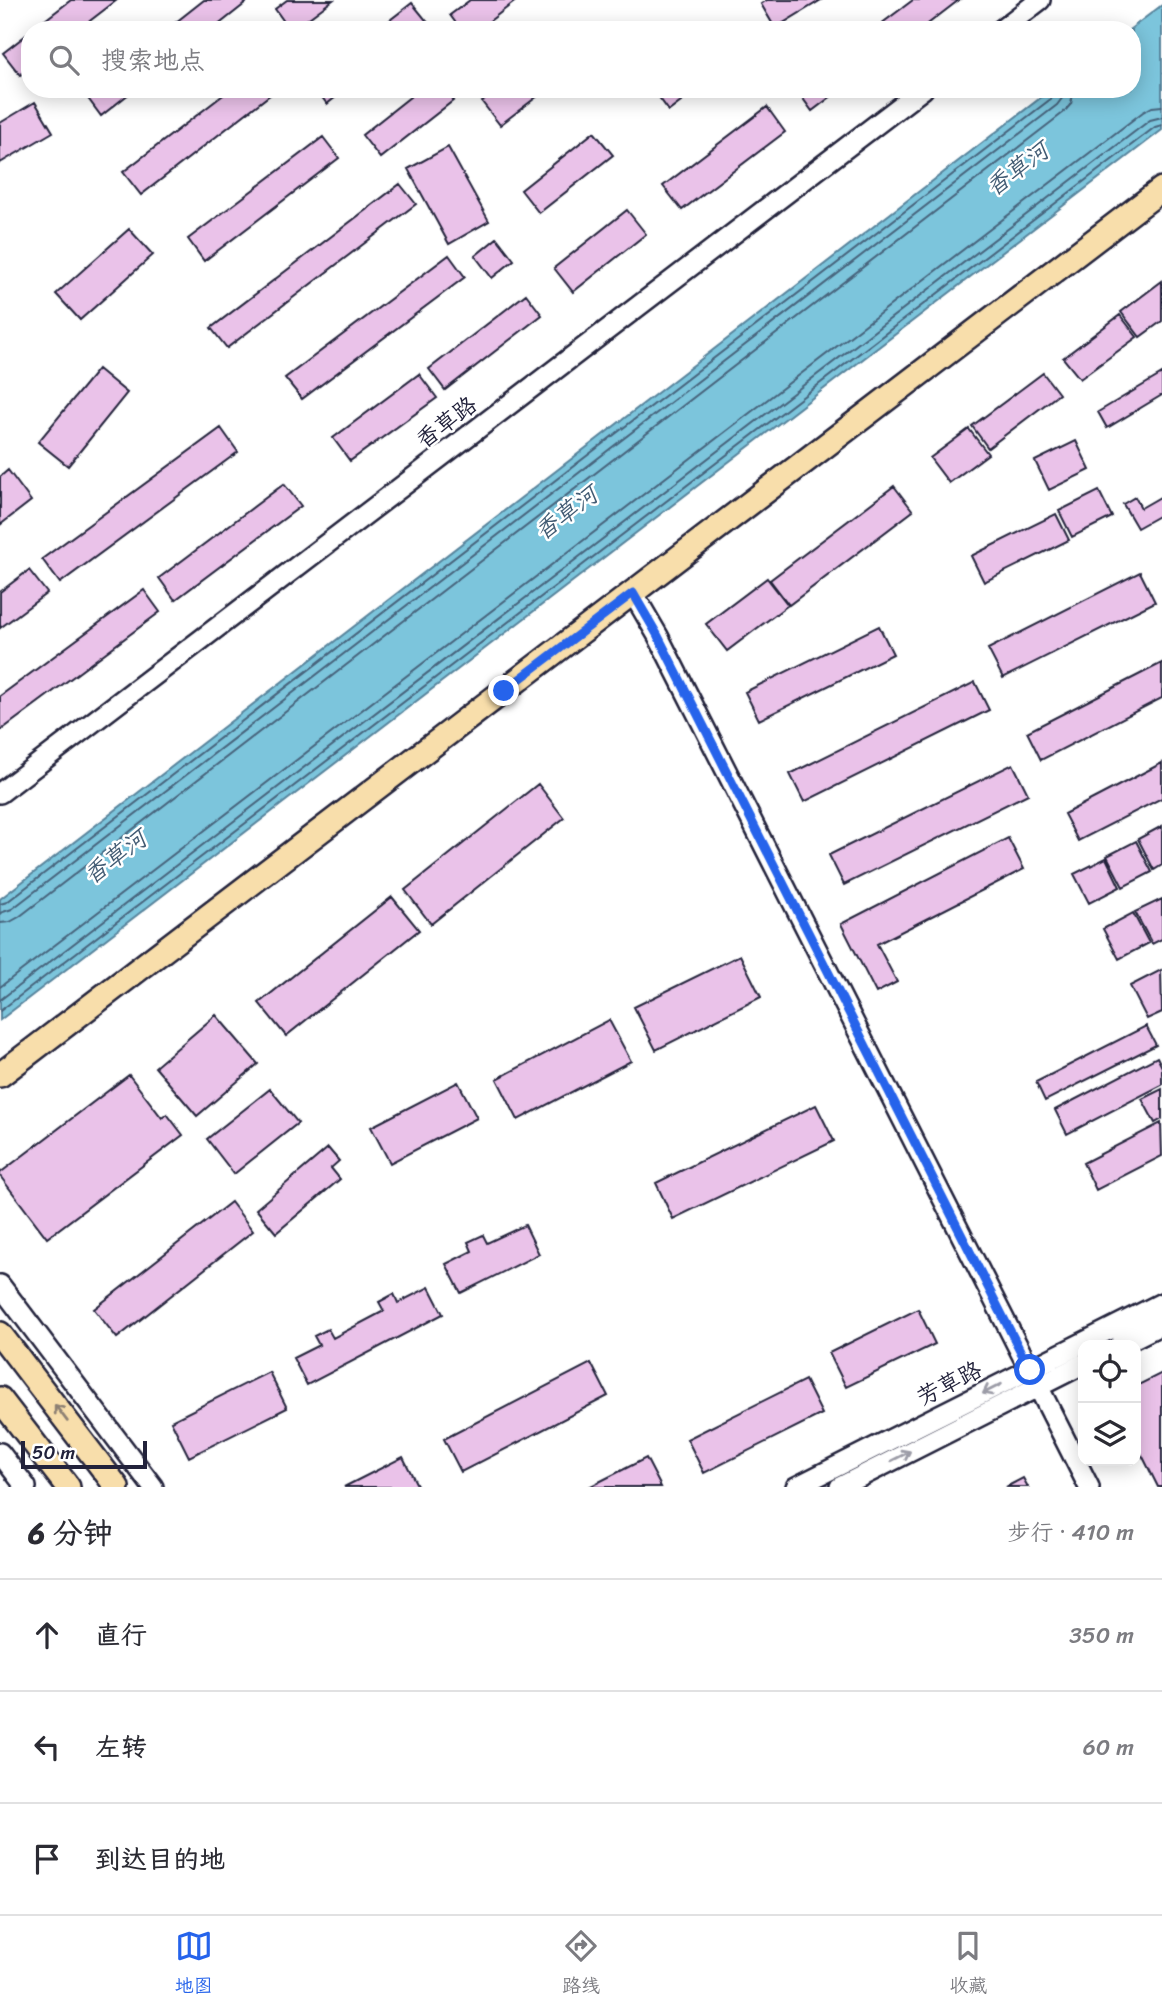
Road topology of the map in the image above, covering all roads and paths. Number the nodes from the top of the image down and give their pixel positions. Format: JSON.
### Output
{"nodes":[{"id":1,"x":1040,"y":0,"type":"edge"},
{"id":2,"x":1013,"y":21,"type":"edge"},
{"id":3,"x":911,"y":98,"type":"edge"},
{"id":4,"x":1162,"y":189,"type":"edge"},
{"id":5,"x":633,"y":593,"type":"junction"},
{"id":6,"x":0,"y":793,"type":"edge"},
{"id":7,"x":0,"y":1075,"type":"edge"},
{"id":8,"x":0,"y":1285,"type":"edge"},
{"id":9,"x":1162,"y":1303,"type":"edge"},
{"id":10,"x":1162,"y":1324,"type":"edge"},
{"id":11,"x":0,"y":1334,"type":"edge"},
{"id":12,"x":1130,"y":1340,"type":"edge"},
{"id":13,"x":1078,"y":1365,"type":"edge"},
{"id":14,"x":1034,"y":1378,"type":"junction"},
{"id":15,"x":0,"y":1399,"type":"edge"},
{"id":16,"x":0,"y":1453,"type":"edge"},
{"id":17,"x":26,"y":1487,"type":"edge"},
{"id":18,"x":68,"y":1487,"type":"edge"},
{"id":19,"x":117,"y":1487,"type":"edge"},
{"id":20,"x":153,"y":1487,"type":"edge"},
{"id":21,"x":796,"y":1487,"type":"edge"},
{"id":22,"x":840,"y":1487,"type":"edge"},
{"id":23,"x":1089,"y":1487,"type":"edge"}],
"edges":[{"from":1,"to":2,"type":"street"},
{"from":3,"to":6,"type":"street","name":"香草路"},
{"from":4,"to":5,"type":"main road"},
{"from":5,"to":7,"type":"main road"},
{"from":5,"to":14,"type":"street"},
{"from":8,"to":20,"type":"street"},
{"from":9,"to":14,"type":"street","name":"芳草路"},
{"from":10,"to":12,"type":"street"},
{"from":19,"to":11,"type":"main road","one_way":true},
{"from":13,"to":14,"type":"street","name":"芳草路"},
{"from":14,"to":21,"type":"street","name":"芳草路","one_way":true},
{"from":22,"to":14,"type":"street","name":"芳草路","one_way":true},
{"from":14,"to":23,"type":"street"},
{"from":15,"to":18,"type":"main road"},
{"from":16,"to":17,"type":"street"}]}
